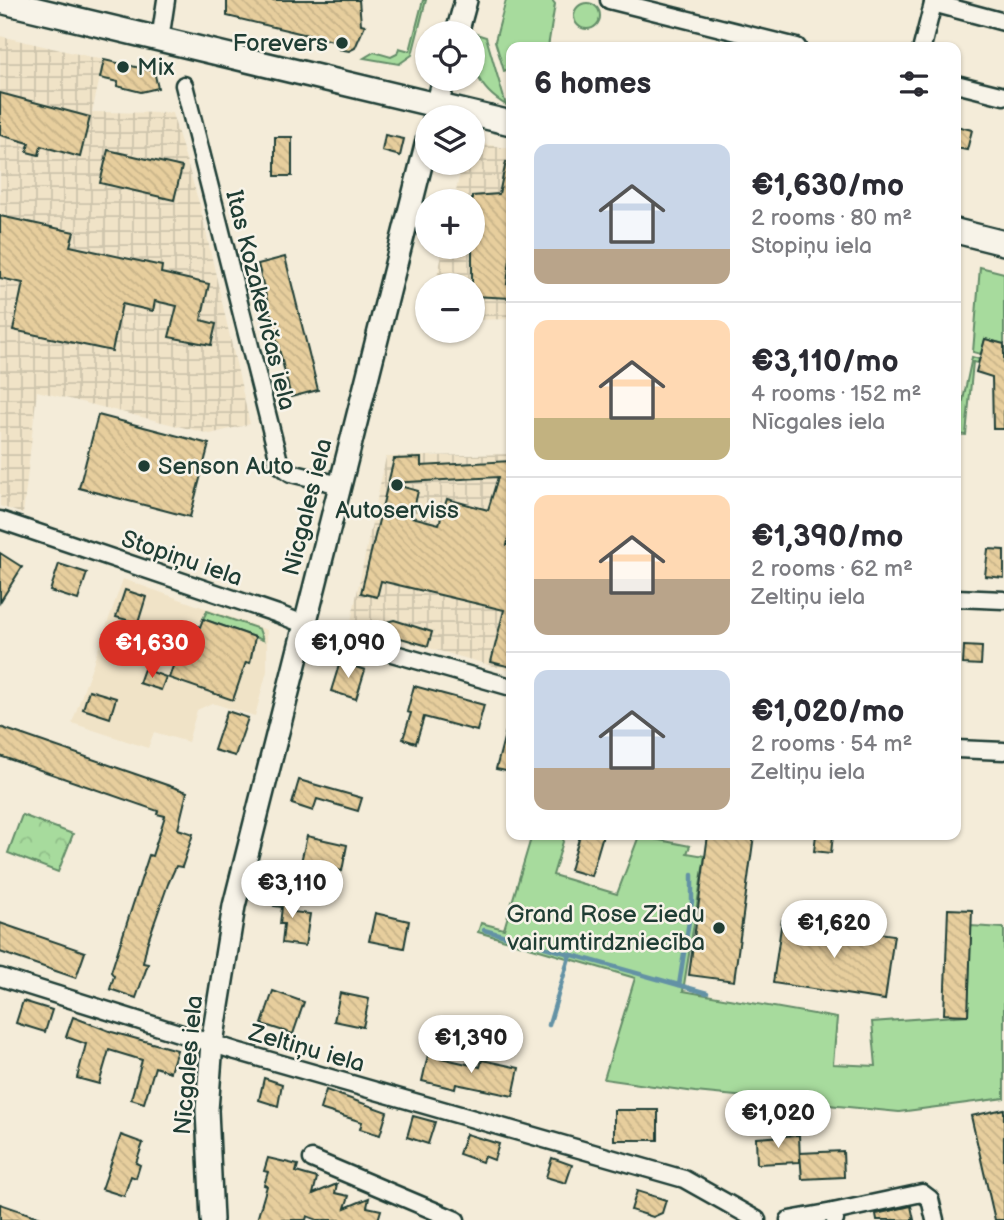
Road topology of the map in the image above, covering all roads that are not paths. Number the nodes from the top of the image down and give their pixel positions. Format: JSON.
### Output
{"nodes":[{"id":1,"x":166,"y":0,"type":"edge"},
{"id":2,"x":466,"y":0,"type":"edge"},
{"id":3,"x":608,"y":0,"type":"edge"},
{"id":4,"x":0,"y":1,"type":"edge"},
{"id":5,"x":934,"y":1,"type":"edge"},
{"id":6,"x":460,"y":21,"type":"edge"},
{"id":7,"x":1004,"y":22,"type":"edge"},
{"id":8,"x":160,"y":40,"type":"junction"},
{"id":9,"x":777,"y":42,"type":"edge"},
{"id":10,"x":923,"y":42,"type":"edge"},
{"id":11,"x":184,"y":85,"type":"dead end"},
{"id":12,"x":961,"y":85,"type":"edge"},
{"id":13,"x":1004,"y":96,"type":"edge"},
{"id":14,"x":415,"y":106,"type":"edge"},
{"id":15,"x":485,"y":119,"type":"edge"},
{"id":16,"x":506,"y":122,"type":"edge"},
{"id":17,"x":418,"y":175,"type":"edge"},
{"id":18,"x":961,"y":232,"type":"edge"},
{"id":19,"x":1004,"y":243,"type":"edge"},
{"id":20,"x":340,"y":485,"type":"junction"},
{"id":21,"x":0,"y":520,"type":"edge"},
{"id":22,"x":961,"y":598,"type":"edge"},
{"id":23,"x":1004,"y":600,"type":"edge"},
{"id":24,"x":304,"y":624,"type":"junction"},
{"id":25,"x":506,"y":686,"type":"edge"},
{"id":26,"x":961,"y":749,"type":"edge"},
{"id":27,"x":1004,"y":751,"type":"edge"},
{"id":28,"x":0,"y":977,"type":"edge"},
{"id":29,"x":212,"y":1044,"type":"junction"},
{"id":30,"x":312,"y":1159,"type":"dead end"},
{"id":31,"x":834,"y":1216,"type":"edge"},
{"id":32,"x":212,"y":1220,"type":"edge"},
{"id":33,"x":456,"y":1220,"type":"edge"},
{"id":34,"x":757,"y":1220,"type":"edge"},
{"id":35,"x":789,"y":1220,"type":"edge"},
{"id":36,"x":935,"y":1220,"type":"edge"}],
"edges":[{"from":1,"to":8,"type":"street"},
{"from":2,"to":6,"type":"street"},
{"from":3,"to":9,"type":"street"},
{"from":4,"to":8,"type":"main road"},
{"from":5,"to":7,"type":"street"},
{"from":5,"to":10,"type":"street"},
{"from":8,"to":14,"type":"main road"},
{"from":11,"to":20,"type":"street","name":"Itas Kozakevičas iela"},
{"from":12,"to":13,"type":"street"},
{"from":15,"to":16,"type":"main road"},
{"from":17,"to":20,"type":"street","name":"Nīcgales iela"},
{"from":18,"to":19,"type":"main road"},
{"from":20,"to":24,"type":"street","name":"Nīcgales iela"},
{"from":21,"to":24,"type":"street","name":"Stopiņu iela"},
{"from":22,"to":23,"type":"street"},
{"from":24,"to":25,"type":"street","name":"Stopiņu iela"},
{"from":24,"to":29,"type":"street","name":"Nīcgales iela"},
{"from":26,"to":27,"type":"street"},
{"from":28,"to":29,"type":"street","name":"Zeltiņu iela"},
{"from":29,"to":32,"type":"street","name":"Nīcgales iela"},
{"from":29,"to":34,"type":"street","name":"Zeltiņu iela"},
{"from":30,"to":33,"type":"street"},
{"from":31,"to":35,"type":"street"},
{"from":31,"to":36,"type":"street"}]}
